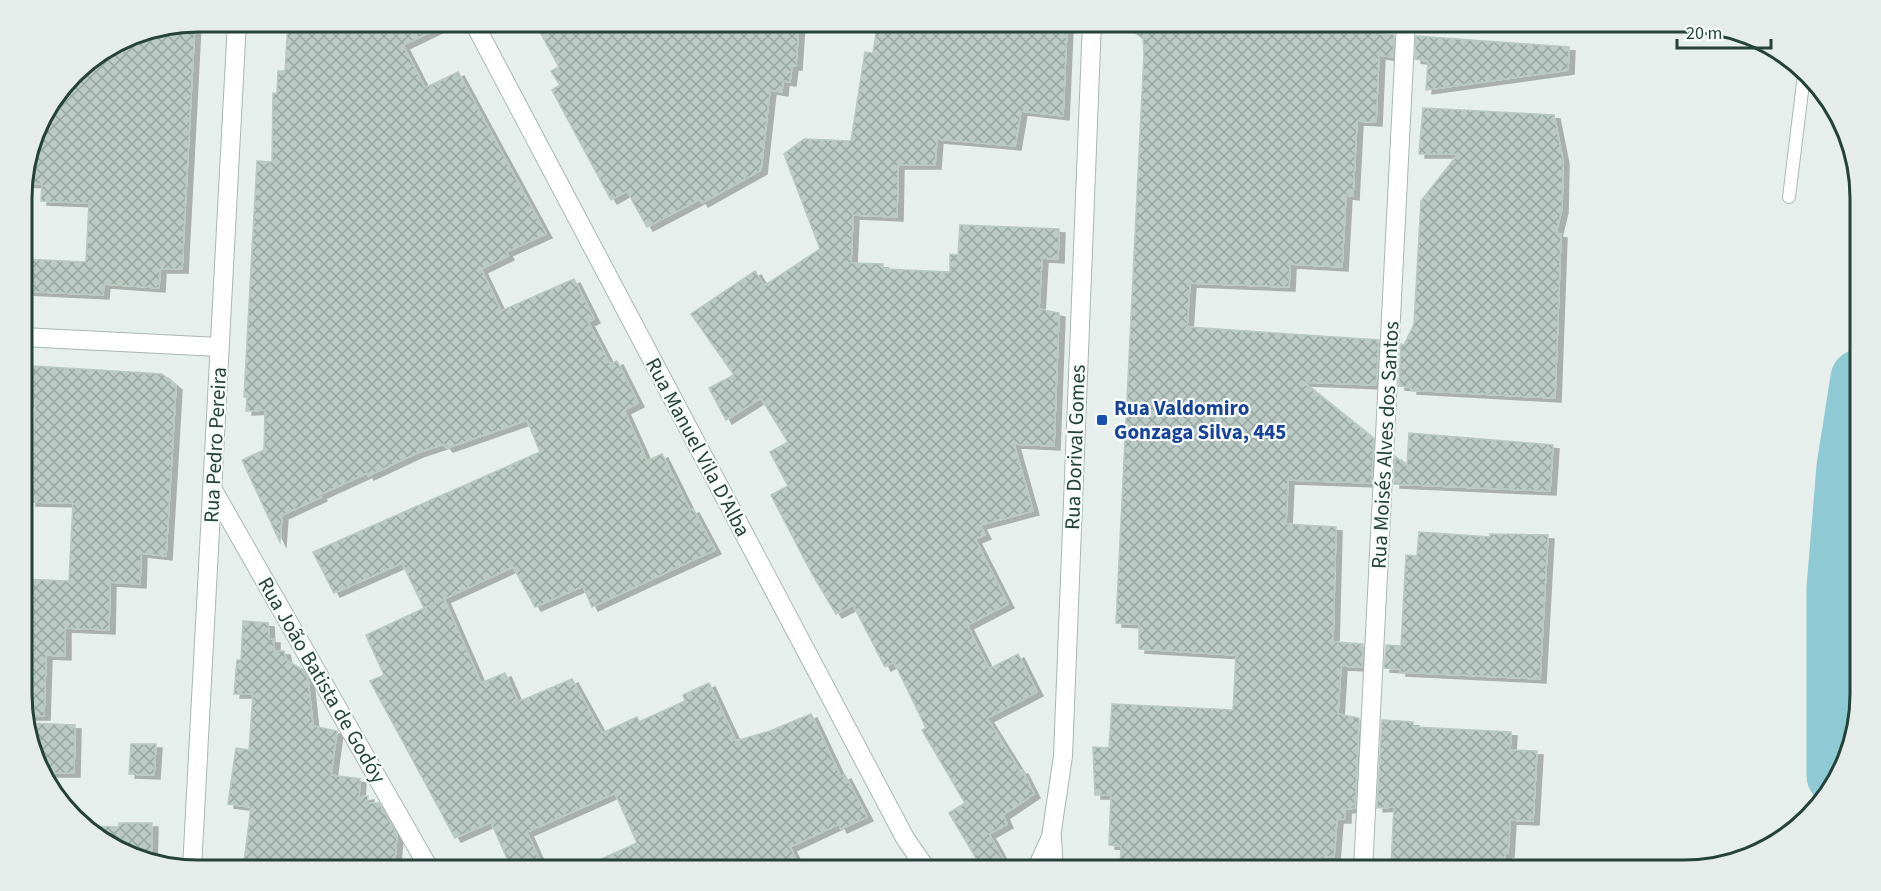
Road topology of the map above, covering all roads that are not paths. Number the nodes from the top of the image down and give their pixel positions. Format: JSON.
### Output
{"nodes":[{"id":1,"x":236,"y":32,"type":"edge"},
{"id":2,"x":479,"y":32,"type":"edge"},
{"id":3,"x":1092,"y":32,"type":"edge"},
{"id":4,"x":1405,"y":32,"type":"edge"},
{"id":5,"x":1803,"y":82,"type":"edge"},
{"id":6,"x":1789,"y":197,"type":"dead end"},
{"id":7,"x":32,"y":337,"type":"edge"},
{"id":8,"x":219,"y":347,"type":"junction"},
{"id":9,"x":213,"y":490,"type":"junction"},
{"id":10,"x":1051,"y":837,"type":"junction"},
{"id":11,"x":1041,"y":859,"type":"edge"},
{"id":12,"x":1053,"y":859,"type":"edge"},
{"id":13,"x":1364,"y":859,"type":"edge"},
{"id":14,"x":193,"y":860,"type":"edge"},
{"id":15,"x":424,"y":860,"type":"edge"},
{"id":16,"x":920,"y":860,"type":"edge"}],
"edges":[{"from":1,"to":8,"type":"street","name":"Rua Pedro Pereira"},
{"from":2,"to":16,"type":"street","name":"Rua Manuel Vila D'Alba"},
{"from":3,"to":10,"type":"street","name":"Rua Dorival Gomes"},
{"from":4,"to":13,"type":"street","name":"Rua Moisés Alves dos Santos"},
{"from":5,"to":6,"type":"lane"},
{"from":7,"to":8,"type":"street"},
{"from":8,"to":9,"type":"street","name":"Rua Pedro Pereira"},
{"from":9,"to":14,"type":"street","name":"Rua Pedro Pereira"},
{"from":9,"to":15,"type":"street","name":"Rua João Batista de Godóy"},
{"from":10,"to":11,"type":"street","name":"Rua Dorival Gomes"},
{"from":10,"to":12,"type":"street"}]}
